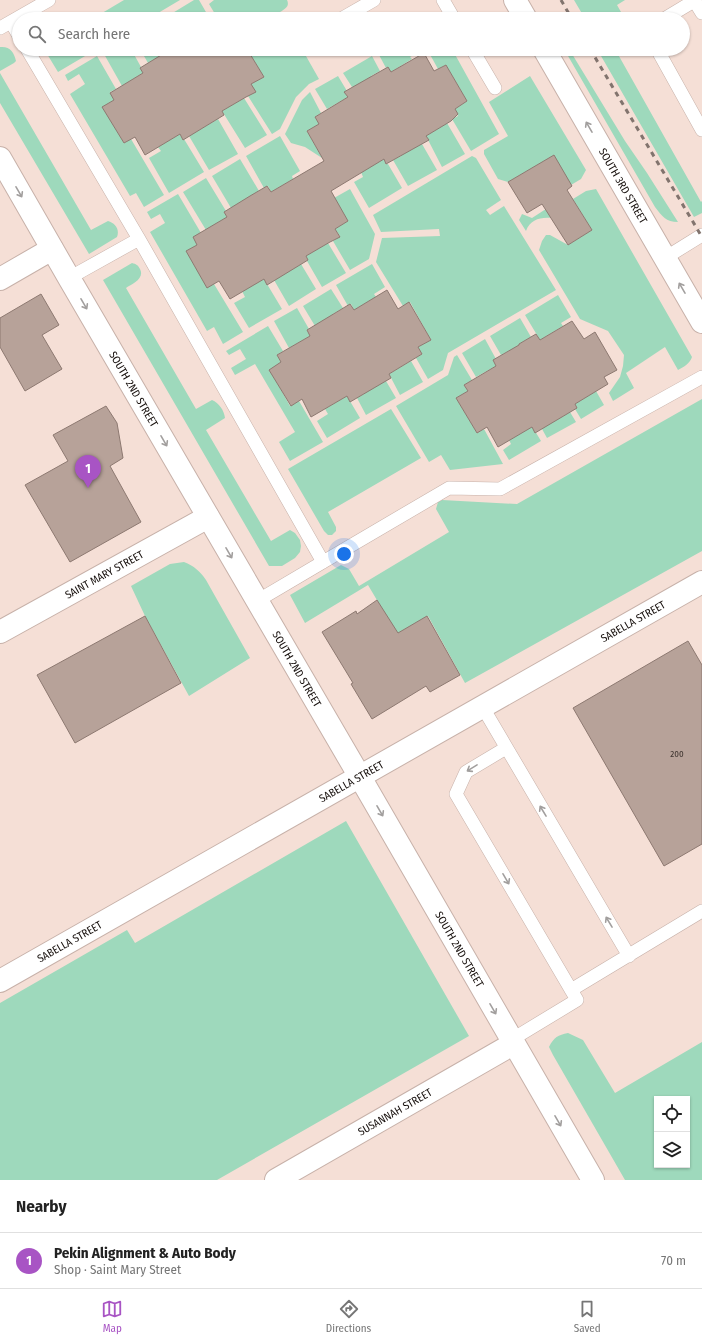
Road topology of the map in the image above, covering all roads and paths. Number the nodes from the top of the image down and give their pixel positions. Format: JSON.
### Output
{"nodes":[{"id":1,"x":49,"y":0,"type":"edge"},
{"id":2,"x":374,"y":0,"type":"edge"},
{"id":3,"x":443,"y":0,"type":"edge"},
{"id":4,"x":515,"y":0,"type":"edge"},
{"id":5,"x":694,"y":0,"type":"edge"},
{"id":6,"x":28,"y":12,"type":"edge"},
{"id":7,"x":353,"y":12,"type":"edge"},
{"id":8,"x":450,"y":12,"type":"edge"},
{"id":9,"x":522,"y":12,"type":"edge"},
{"id":10,"x":675,"y":12,"type":"edge"},
{"id":11,"x":702,"y":13,"type":"edge"},
{"id":12,"x":31,"y":56,"type":"edge"},
{"id":13,"x":476,"y":56,"type":"edge"},
{"id":14,"x":548,"y":56,"type":"edge"},
{"id":15,"x":661,"y":56,"type":"edge"},
{"id":16,"x":495,"y":88,"type":"dead end"},
{"id":17,"x":702,"y":130,"type":"edge"},
{"id":18,"x":0,"y":158,"type":"edge"},
{"id":19,"x":702,"y":235,"type":"edge"},
{"id":20,"x":139,"y":239,"type":"junction"},
{"id":21,"x":52,"y":249,"type":"junction"},
{"id":22,"x":665,"y":258,"type":"junction"},
{"id":23,"x":69,"y":278,"type":"junction"},
{"id":24,"x":0,"y":279,"type":"edge"},
{"id":25,"x":702,"y":322,"type":"edge"},
{"id":26,"x":702,"y":377,"type":"edge"},
{"id":27,"x":208,"y":517,"type":"junction"},
{"id":28,"x":323,"y":562,"type":"junction"},
{"id":29,"x":702,"y":582,"type":"edge"},
{"id":30,"x":257,"y":601,"type":"junction"},
{"id":31,"x":0,"y":632,"type":"edge"},
{"id":32,"x":482,"y":706,"type":"junction"},
{"id":33,"x":506,"y":748,"type":"junction"},
{"id":34,"x":360,"y":777,"type":"junction"},
{"id":35,"x":702,"y":911,"type":"edge"},
{"id":36,"x":629,"y":956,"type":"junction"},
{"id":37,"x":0,"y":981,"type":"edge"},
{"id":38,"x":571,"y":990,"type":"junction"},
{"id":39,"x":512,"y":1042,"type":"junction"},
{"id":40,"x":588,"y":1178,"type":"edge"},
{"id":41,"x":276,"y":1180,"type":"edge"}],
"edges":[{"from":1,"to":6,"type":"lane"},
{"from":2,"to":7,"type":"lane"},
{"from":3,"to":8,"type":"lane"},
{"from":4,"to":9,"type":"main road"},
{"from":5,"to":10,"type":"lane"},
{"from":5,"to":11,"type":"lane"},
{"from":12,"to":20,"type":"lane"},
{"from":13,"to":16,"type":"lane"},
{"from":22,"to":14,"type":"main road","name":"SOUTH 3RD STREET","one_way":true},
{"from":15,"to":17,"type":"lane"},
{"from":18,"to":21,"type":"main road","name":"SOUTH 2ND STREET","one_way":true},
{"from":19,"to":22,"type":"lane"},
{"from":20,"to":23,"type":"lane"},
{"from":20,"to":28,"type":"lane"},
{"from":21,"to":23,"type":"main road","name":"SOUTH 2ND STREET"},
{"from":21,"to":24,"type":"main road"},
{"from":25,"to":22,"type":"main road","name":"SOUTH 3RD STREET","one_way":true},
{"from":23,"to":27,"type":"main road","name":"SOUTH 2ND STREET","one_way":true},
{"from":26,"to":28,"type":"lane"},
{"from":27,"to":30,"type":"main road","name":"SOUTH 2ND STREET","one_way":true},
{"from":27,"to":31,"type":"main road","name":"SAINT MARY STREET"},
{"from":28,"to":30,"type":"lane"},
{"from":29,"to":32,"type":"main road","name":"SABELLA STREET"},
{"from":30,"to":34,"type":"main road","name":"SOUTH 2ND STREET"},
{"from":32,"to":33,"type":"lane"},
{"from":32,"to":34,"type":"main road","name":"SABELLA STREET"},
{"from":36,"to":33,"type":"lane","one_way":true},
{"from":33,"to":38,"type":"lane","one_way":true},
{"from":34,"to":37,"type":"main road","name":"SABELLA STREET"},
{"from":34,"to":39,"type":"main road","name":"SOUTH 2ND STREET","one_way":true},
{"from":35,"to":36,"type":"lane"},
{"from":36,"to":38,"type":"lane"},
{"from":38,"to":39,"type":"lane"},
{"from":39,"to":40,"type":"main road","name":"SOUTH 2ND STREET","one_way":true},
{"from":39,"to":41,"type":"main road","name":"SUSANNAH STREET"}]}
